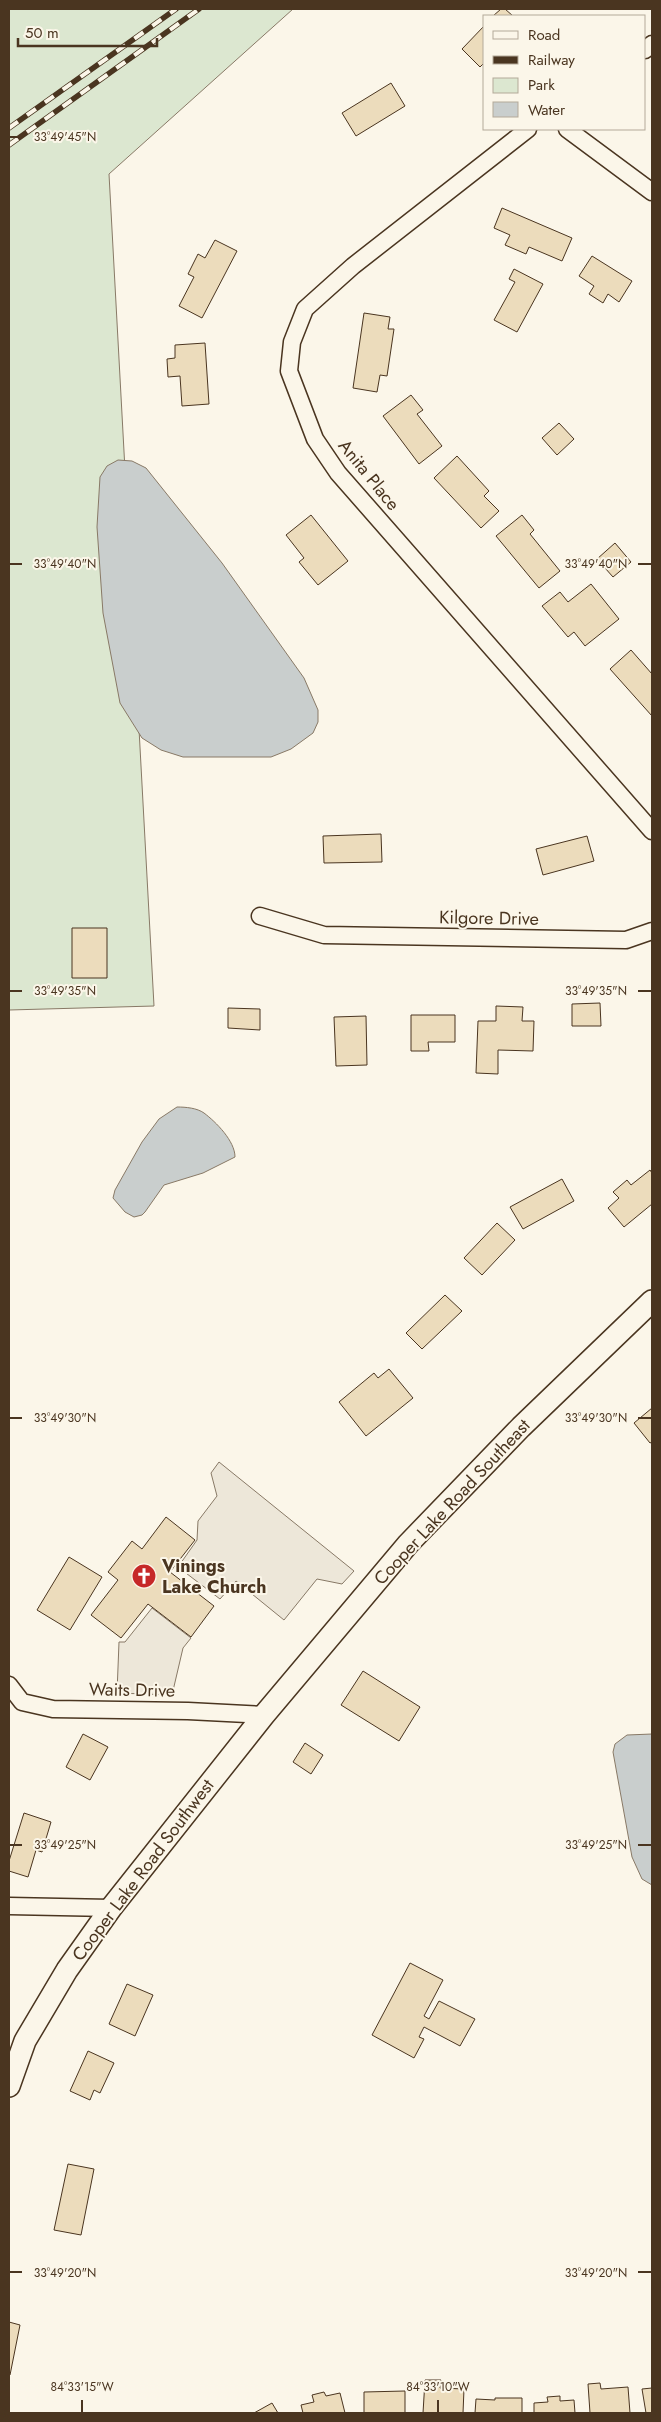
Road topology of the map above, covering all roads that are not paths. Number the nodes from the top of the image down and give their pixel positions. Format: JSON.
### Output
{"nodes":[{"id":1,"x":527,"y":130,"type":"edge"},
{"id":2,"x":568,"y":130,"type":"edge"},
{"id":3,"x":652,"y":192,"type":"edge"},
{"id":4,"x":652,"y":831,"type":"edge"},
{"id":5,"x":260,"y":916,"type":"dead end"},
{"id":6,"x":652,"y":931,"type":"edge"},
{"id":7,"x":652,"y":1301,"type":"edge"},
{"id":8,"x":9,"y":1686,"type":"edge"},
{"id":9,"x":264,"y":1715,"type":"junction"},
{"id":10,"x":9,"y":1906,"type":"edge"},
{"id":11,"x":111,"y":1908,"type":"junction"},
{"id":12,"x":9,"y":2086,"type":"edge"}],
"edges":[{"from":1,"to":4,"type":"street","name":"Anita Place"},
{"from":2,"to":3,"type":"street"},
{"from":5,"to":6,"type":"street","name":"Kilgore Drive"},
{"from":7,"to":9,"type":"street","name":"Cooper Lake Road Southeast"},
{"from":8,"to":9,"type":"street","name":"Waits Drive"},
{"from":9,"to":11,"type":"street","name":"Cooper Lake Road Southwest"},
{"from":10,"to":11,"type":"street"},
{"from":11,"to":12,"type":"street","name":"Cooper Lake Road Southwest"}]}
